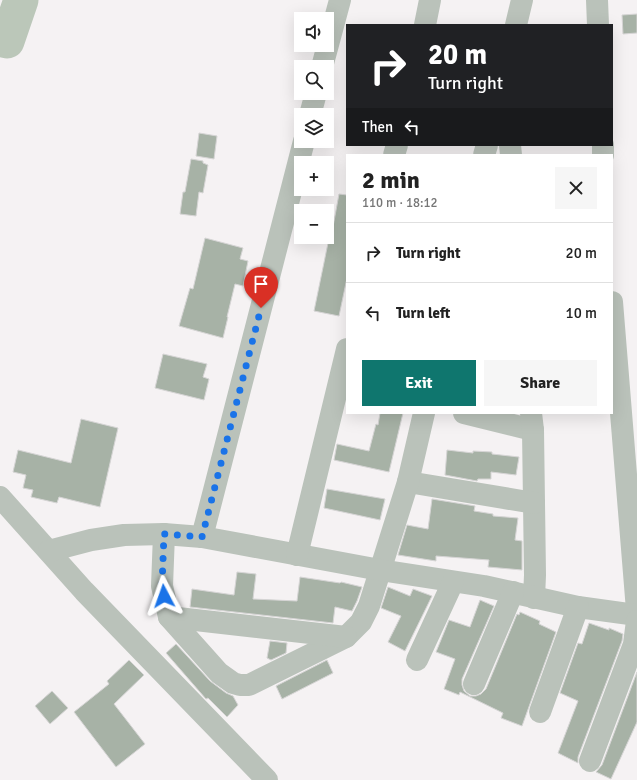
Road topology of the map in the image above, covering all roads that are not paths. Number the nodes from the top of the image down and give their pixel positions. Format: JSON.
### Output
{"nodes":[{"id":1,"x":340,"y":0,"type":"edge"},
{"id":2,"x":430,"y":0,"type":"edge"},
{"id":3,"x":522,"y":0,"type":"edge"},
{"id":4,"x":597,"y":0,"type":"edge"},
{"id":5,"x":425,"y":24,"type":"edge"},
{"id":6,"x":516,"y":24,"type":"edge"},
{"id":7,"x":598,"y":24,"type":"edge"},
{"id":8,"x":324,"y":60,"type":"edge"},
{"id":9,"x":302,"y":148,"type":"edge"},
{"id":10,"x":613,"y":314,"type":"edge"},
{"id":11,"x":346,"y":353,"type":"edge"},
{"id":12,"x":424,"y":414,"type":"edge"},
{"id":13,"x":472,"y":414,"type":"edge"},
{"id":14,"x":532,"y":422,"type":"edge"},
{"id":15,"x":408,"y":482,"type":"junction"},
{"id":16,"x":0,"y":497,"type":"edge"},
{"id":17,"x":534,"y":503,"type":"junction"},
{"id":18,"x":164,"y":534,"type":"junction"},
{"id":19,"x":202,"y":537,"type":"junction"},
{"id":20,"x":49,"y":551,"type":"junction"},
{"id":21,"x":297,"y":555,"type":"junction"},
{"id":22,"x":380,"y":570,"type":"junction"},
{"id":23,"x":453,"y":582,"type":"junction"},
{"id":24,"x":513,"y":592,"type":"junction"},
{"id":25,"x":534,"y":598,"type":"junction"},
{"id":26,"x":578,"y":607,"type":"junction"},
{"id":27,"x":637,"y":610,"type":"edge"},
{"id":28,"x":637,"y":615,"type":"edge"},
{"id":29,"x":170,"y":617,"type":"junction"},
{"id":30,"x":637,"y":621,"type":"edge"},
{"id":31,"x":346,"y":637,"type":"junction"},
{"id":32,"x":417,"y":660,"type":"dead end"},
{"id":33,"x":474,"y":684,"type":"dead end"},
{"id":34,"x":540,"y":712,"type":"dead end"},
{"id":35,"x":590,"y":761,"type":"dead end"},
{"id":36,"x":267,"y":780,"type":"edge"}],
"edges":[{"from":1,"to":8,"type":"street"},
{"from":2,"to":5,"type":"street"},
{"from":3,"to":6,"type":"street"},
{"from":4,"to":7,"type":"street"},
{"from":9,"to":19,"type":"street"},
{"from":10,"to":27,"type":"street"},
{"from":11,"to":21,"type":"street"},
{"from":12,"to":15,"type":"street"},
{"from":13,"to":14,"type":"street"},
{"from":14,"to":17,"type":"street"},
{"from":15,"to":17,"type":"street"},
{"from":15,"to":22,"type":"street"},
{"from":16,"to":20,"type":"street"},
{"from":17,"to":25,"type":"street"},
{"from":18,"to":19,"type":"street"},
{"from":18,"to":20,"type":"street"},
{"from":18,"to":29,"type":"street"},
{"from":19,"to":21,"type":"street"},
{"from":20,"to":36,"type":"street"},
{"from":21,"to":22,"type":"street"},
{"from":22,"to":23,"type":"street"},
{"from":22,"to":31,"type":"street"},
{"from":23,"to":24,"type":"street"},
{"from":23,"to":32,"type":"street"},
{"from":24,"to":25,"type":"street"},
{"from":24,"to":33,"type":"street"},
{"from":25,"to":26,"type":"street"},
{"from":26,"to":28,"type":"street"},
{"from":26,"to":34,"type":"street"},
{"from":29,"to":31,"type":"street"},
{"from":29,"to":31,"type":"street"},
{"from":30,"to":35,"type":"street"}]}
